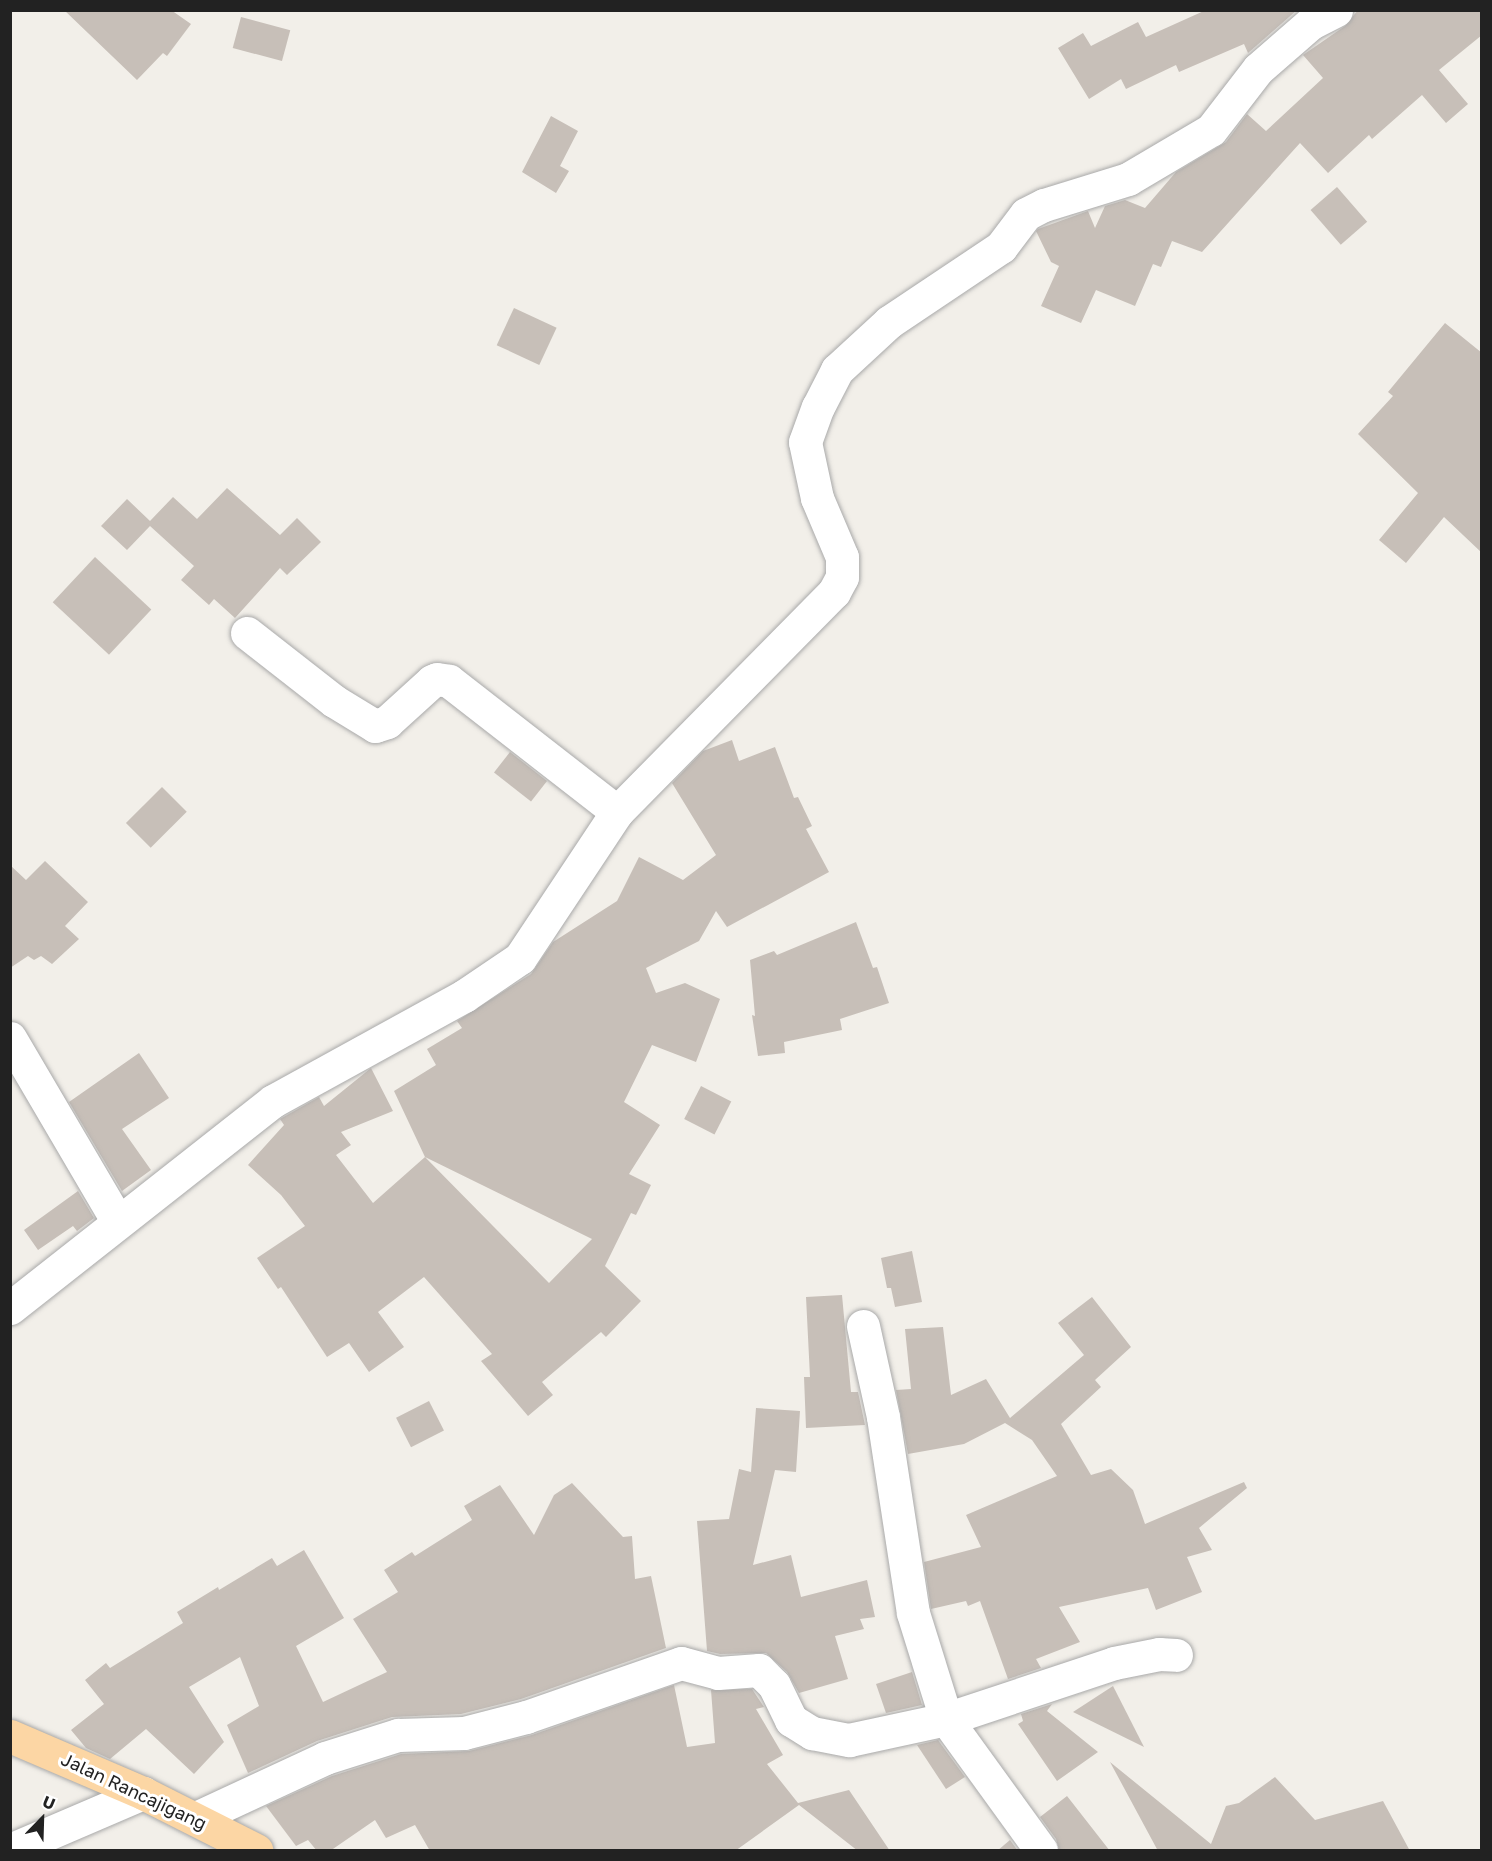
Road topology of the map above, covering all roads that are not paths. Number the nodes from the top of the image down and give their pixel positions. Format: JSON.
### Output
{"nodes":[{"id":1,"x":1336,"y":10,"type":"edge"},
{"id":2,"x":247,"y":633,"type":"dead end"},
{"id":3,"x":617,"y":812,"type":"junction"},
{"id":4,"x":10,"y":1038,"type":"edge"},
{"id":5,"x":118,"y":1222,"type":"junction"},
{"id":6,"x":10,"y":1308,"type":"edge"},
{"id":7,"x":862,"y":1326,"type":"dead end"},
{"id":8,"x":1176,"y":1655,"type":"dead end"},
{"id":9,"x":946,"y":1719,"type":"junction"},
{"id":10,"x":10,"y":1736,"type":"edge"},
{"id":11,"x":143,"y":1793,"type":"junction"},
{"id":12,"x":196,"y":1818,"type":"junction"},
{"id":13,"x":10,"y":1850,"type":"edge"},
{"id":14,"x":256,"y":1851,"type":"edge"},
{"id":15,"x":1041,"y":1851,"type":"edge"}],
"edges":[{"from":1,"to":3,"type":"street"},
{"from":2,"to":3,"type":"street"},
{"from":3,"to":5,"type":"street"},
{"from":4,"to":5,"type":"street"},
{"from":5,"to":6,"type":"street"},
{"from":7,"to":9,"type":"street"},
{"from":8,"to":9,"type":"street"},
{"from":9,"to":12,"type":"street"},
{"from":9,"to":15,"type":"street"},
{"from":10,"to":11,"type":"main road","name":"Jalan Rancajigang"},
{"from":11,"to":12,"type":"main road","name":"Jalan Rancajigang"},
{"from":11,"to":13,"type":"street"},
{"from":12,"to":14,"type":"main road","name":"Jalan Rancajigang"}]}
